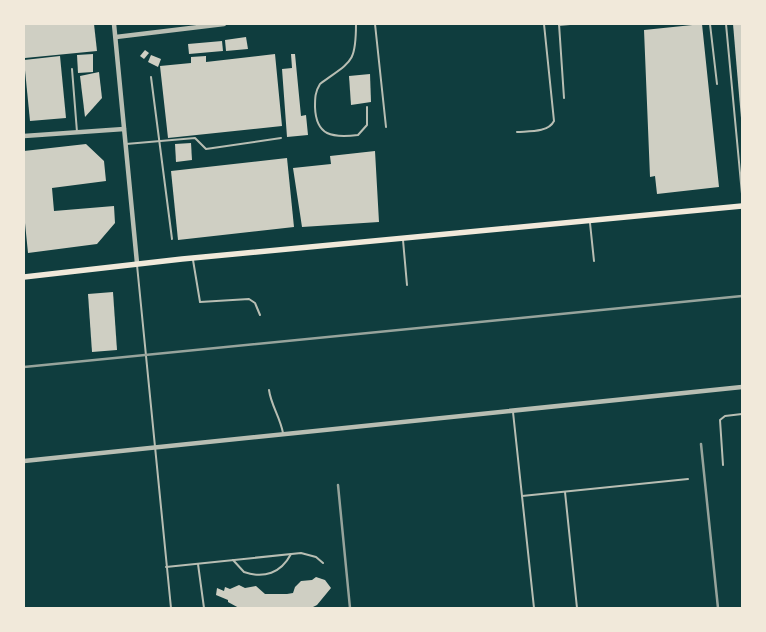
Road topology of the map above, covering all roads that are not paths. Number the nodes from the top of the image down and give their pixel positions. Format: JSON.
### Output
{"nodes":[{"id":1,"x":114,"y":24,"type":"edge"},
{"id":2,"x":224,"y":24,"type":"edge"},
{"id":3,"x":356,"y":24,"type":"edge"},
{"id":4,"x":375,"y":24,"type":"edge"},
{"id":5,"x":544,"y":24,"type":"edge"},
{"id":6,"x":559,"y":24,"type":"edge"},
{"id":7,"x":570,"y":24,"type":"edge"},
{"id":8,"x":710,"y":24,"type":"edge"},
{"id":9,"x":726,"y":24,"type":"edge"},
{"id":10,"x":202,"y":25,"type":"edge"},
{"id":11,"x":116,"y":37,"type":"junction"},
{"id":12,"x":72,"y":69,"type":"dead end"},
{"id":13,"x":151,"y":77,"type":"dead end"},
{"id":14,"x":717,"y":84,"type":"dead end"},
{"id":15,"x":564,"y":98,"type":"dead end"},
{"id":16,"x":367,"y":107,"type":"dead end"},
{"id":17,"x":386,"y":127,"type":"dead end"},
{"id":18,"x":124,"y":129,"type":"junction"},
{"id":19,"x":77,"y":132,"type":"junction"},
{"id":20,"x":517,"y":132,"type":"dead end"},
{"id":21,"x":24,"y":136,"type":"edge"},
{"id":22,"x":280,"y":138,"type":"dead end"},
{"id":23,"x":159,"y":141,"type":"junction"},
{"id":24,"x":126,"y":144,"type":"junction"},
{"id":25,"x":742,"y":194,"type":"edge"},
{"id":26,"x":742,"y":206,"type":"edge"},
{"id":27,"x":590,"y":220,"type":"junction"},
{"id":28,"x":402,"y":238,"type":"junction"},
{"id":29,"x":172,"y":239,"type":"dead end"},
{"id":30,"x":193,"y":258,"type":"junction"},
{"id":31,"x":594,"y":261,"type":"dead end"},
{"id":32,"x":137,"y":264,"type":"junction"},
{"id":33,"x":24,"y":277,"type":"edge"},
{"id":34,"x":407,"y":286,"type":"dead end"},
{"id":35,"x":260,"y":315,"type":"dead end"},
{"id":36,"x":742,"y":387,"type":"edge"},
{"id":37,"x":269,"y":390,"type":"dead end"},
{"id":38,"x":512,"y":410,"type":"junction"},
{"id":39,"x":742,"y":414,"type":"edge"},
{"id":40,"x":283,"y":435,"type":"junction"},
{"id":41,"x":155,"y":449,"type":"junction"},
{"id":42,"x":24,"y":461,"type":"edge"},
{"id":43,"x":723,"y":465,"type":"dead end"},
{"id":44,"x":688,"y":479,"type":"dead end"},
{"id":45,"x":565,"y":492,"type":"junction"},
{"id":46,"x":522,"y":496,"type":"junction"},
{"id":47,"x":291,"y":554,"type":"junction"},
{"id":48,"x":233,"y":560,"type":"junction"},
{"id":49,"x":324,"y":563,"type":"dead end"},
{"id":50,"x":198,"y":564,"type":"junction"},
{"id":51,"x":166,"y":567,"type":"junction"},
{"id":52,"x":170,"y":608,"type":"edge"},
{"id":53,"x":204,"y":608,"type":"edge"},
{"id":54,"x":534,"y":608,"type":"edge"},
{"id":55,"x":577,"y":608,"type":"edge"}],
"edges":[{"from":1,"to":11,"type":"street"},
{"from":2,"to":10,"type":"street"},
{"from":3,"to":16,"type":"lane"},
{"from":4,"to":17,"type":"lane"},
{"from":5,"to":20,"type":"lane"},
{"from":6,"to":7,"type":"lane"},
{"from":6,"to":15,"type":"lane"},
{"from":8,"to":14,"type":"lane"},
{"from":9,"to":25,"type":"lane"},
{"from":10,"to":11,"type":"street"},
{"from":11,"to":18,"type":"street"},
{"from":12,"to":19,"type":"lane"},
{"from":13,"to":23,"type":"lane"},
{"from":18,"to":19,"type":"street"},
{"from":18,"to":24,"type":"street"},
{"from":19,"to":21,"type":"street"},
{"from":22,"to":23,"type":"lane"},
{"from":23,"to":24,"type":"lane"},
{"from":23,"to":29,"type":"lane"},
{"from":24,"to":32,"type":"street"},
{"from":26,"to":27,"type":"main road"},
{"from":27,"to":28,"type":"main road"},
{"from":27,"to":31,"type":"lane"},
{"from":28,"to":30,"type":"main road"},
{"from":28,"to":34,"type":"lane"},
{"from":30,"to":32,"type":"main road"},
{"from":30,"to":35,"type":"lane"},
{"from":32,"to":33,"type":"main road"},
{"from":32,"to":41,"type":"lane"},
{"from":36,"to":38,"type":"street"},
{"from":37,"to":40,"type":"lane"},
{"from":38,"to":40,"type":"street"},
{"from":38,"to":46,"type":"lane"},
{"from":39,"to":43,"type":"lane"},
{"from":40,"to":41,"type":"street"},
{"from":41,"to":42,"type":"street"},
{"from":41,"to":51,"type":"lane"},
{"from":44,"to":45,"type":"lane"},
{"from":45,"to":46,"type":"lane"},
{"from":45,"to":55,"type":"lane"},
{"from":46,"to":54,"type":"lane"},
{"from":47,"to":48,"type":"lane"},
{"from":47,"to":48,"type":"lane"},
{"from":47,"to":49,"type":"lane"},
{"from":48,"to":50,"type":"lane"},
{"from":50,"to":51,"type":"lane"},
{"from":50,"to":53,"type":"lane"},
{"from":51,"to":52,"type":"lane"}]}
